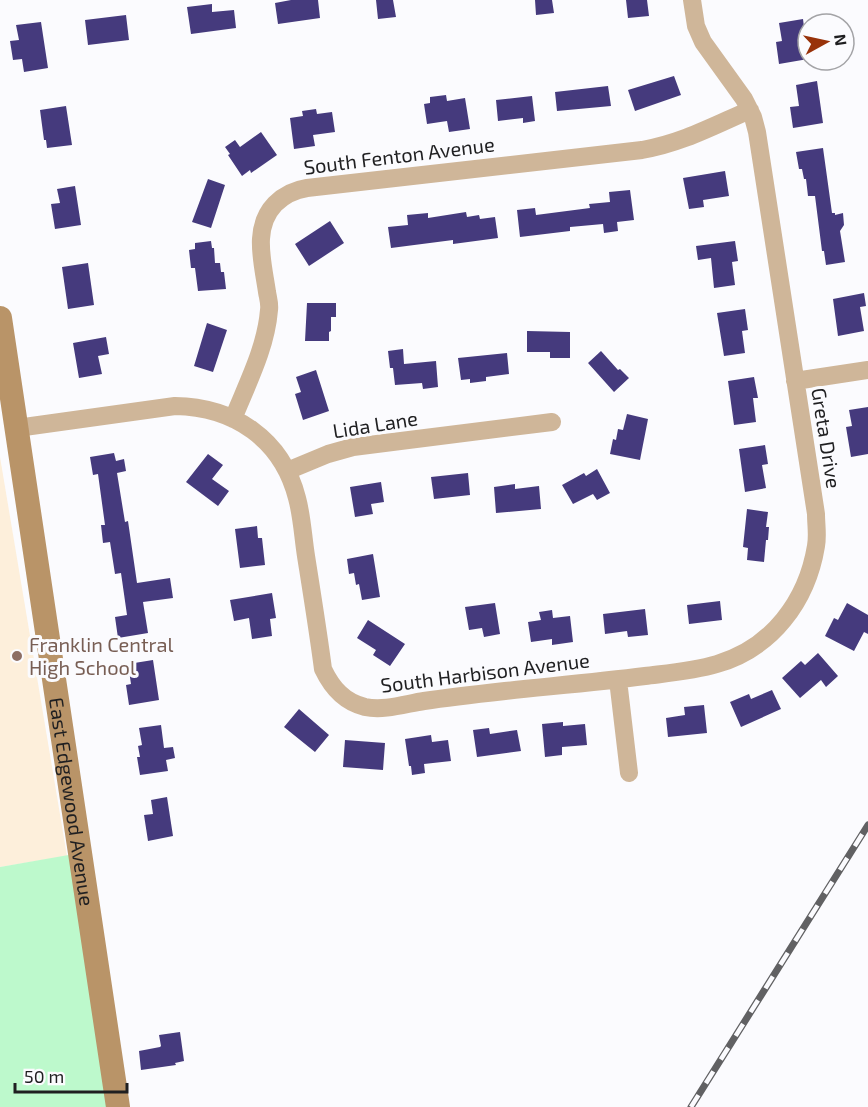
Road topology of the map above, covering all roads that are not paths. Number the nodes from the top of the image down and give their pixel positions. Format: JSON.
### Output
{"nodes":[{"id":1,"x":692,"y":0,"type":"edge"},
{"id":2,"x":750,"y":110,"type":"junction"},
{"id":3,"x":0,"y":318,"type":"edge"},
{"id":4,"x":868,"y":370,"type":"edge"},
{"id":5,"x":795,"y":381,"type":"junction"},
{"id":6,"x":233,"y":419,"type":"junction"},
{"id":7,"x":552,"y":422,"type":"dead end"},
{"id":8,"x":17,"y":428,"type":"junction"},
{"id":9,"x":287,"y":471,"type":"junction"},
{"id":10,"x":618,"y":680,"type":"junction"},
{"id":11,"x":629,"y":773,"type":"dead end"},
{"id":12,"x":118,"y":1107,"type":"edge"}],
"edges":[{"from":1,"to":2,"type":"street","name":"Greta Drive"},
{"from":2,"to":5,"type":"street","name":"Greta Drive"},
{"from":2,"to":6,"type":"street","name":"South Fenton Avenue"},
{"from":3,"to":8,"type":"main road","name":"East Edgewood Avenue"},
{"from":4,"to":5,"type":"street"},
{"from":5,"to":10,"type":"street","name":"Greta Drive"},
{"from":6,"to":8,"type":"street"},
{"from":6,"to":9,"type":"street"},
{"from":7,"to":9,"type":"street","name":"Lida Lane"},
{"from":8,"to":12,"type":"main road","name":"East Edgewood Avenue"},
{"from":9,"to":10,"type":"street","name":"South Harbison Avenue"},
{"from":10,"to":11,"type":"street"}]}
